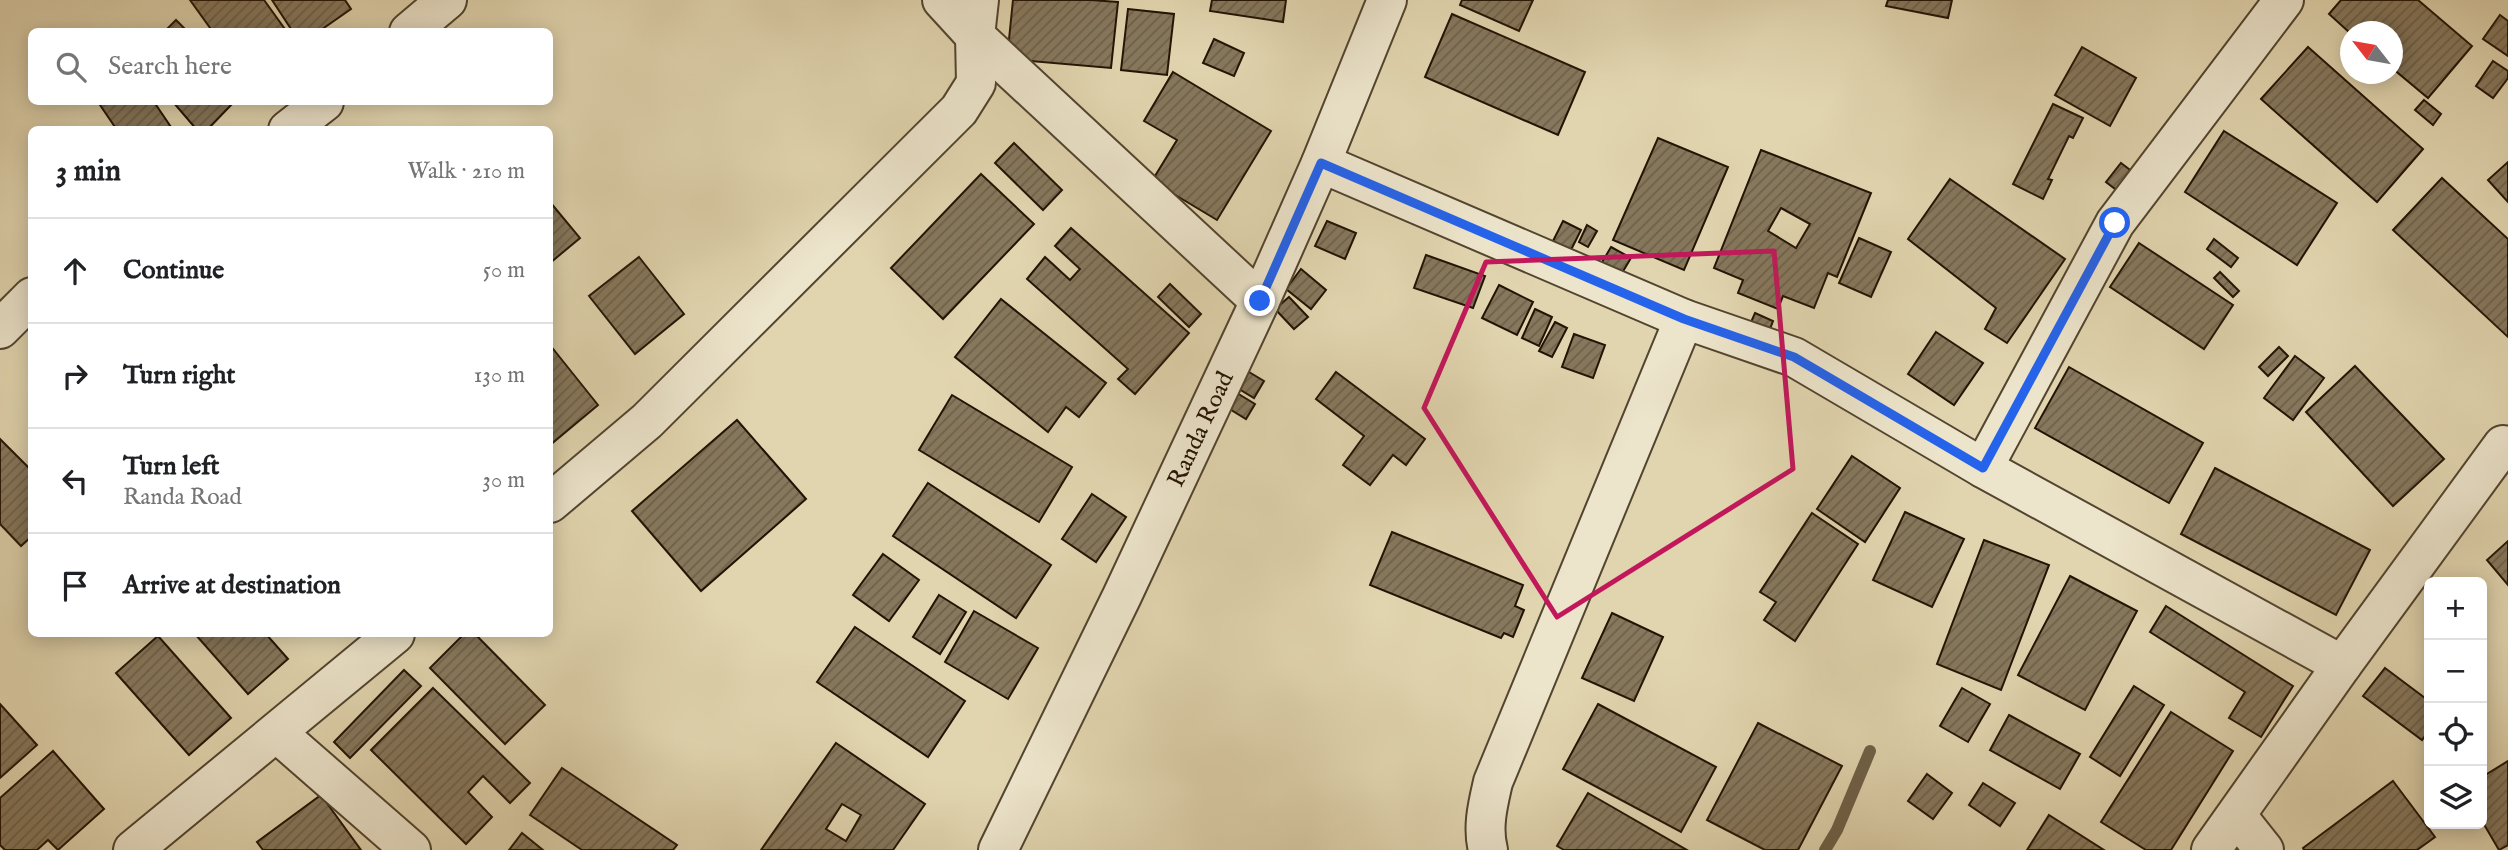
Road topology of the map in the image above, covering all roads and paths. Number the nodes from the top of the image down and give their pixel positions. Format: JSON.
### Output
{"nodes":[{"id":1,"x":447,"y":0,"type":"edge"},
{"id":2,"x":942,"y":0,"type":"edge"},
{"id":3,"x":1387,"y":0,"type":"edge"},
{"id":4,"x":2284,"y":0,"type":"edge"},
{"id":5,"x":977,"y":18,"type":"edge"},
{"id":6,"x":414,"y":28,"type":"edge"},
{"id":7,"x":320,"y":105,"type":"edge"},
{"id":8,"x":293,"y":126,"type":"edge"},
{"id":9,"x":1321,"y":163,"type":"junction"},
{"id":10,"x":28,"y":301,"type":"edge"},
{"id":11,"x":1260,"y":301,"type":"junction"},
{"id":12,"x":1684,"y":319,"type":"junction"},
{"id":13,"x":0,"y":329,"type":"edge"},
{"id":14,"x":2506,"y":444,"type":"edge"},
{"id":15,"x":1983,"y":468,"type":"junction"},
{"id":16,"x":553,"y":500,"type":"edge"},
{"id":17,"x":391,"y":637,"type":"edge"},
{"id":18,"x":2342,"y":665,"type":"junction"},
{"id":19,"x":277,"y":733,"type":"junction"},
{"id":20,"x":2237,"y":816,"type":"junction"},
{"id":21,"x":134,"y":850,"type":"edge"},
{"id":22,"x":411,"y":850,"type":"edge"},
{"id":23,"x":998,"y":850,"type":"edge"},
{"id":24,"x":1488,"y":850,"type":"edge"},
{"id":25,"x":2211,"y":850,"type":"edge"},
{"id":26,"x":2264,"y":850,"type":"edge"}],
"edges":[{"from":1,"to":6,"type":"street"},
{"from":2,"to":5,"type":"street"},
{"from":3,"to":9,"type":"street","name":"Randa Road"},
{"from":4,"to":15,"type":"street"},
{"from":5,"to":11,"type":"street"},
{"from":5,"to":16,"type":"street"},
{"from":7,"to":8,"type":"street"},
{"from":9,"to":11,"type":"street","name":"Randa Road"},
{"from":9,"to":12,"type":"street"},
{"from":10,"to":13,"type":"street"},
{"from":11,"to":23,"type":"street","name":"Randa Road"},
{"from":12,"to":15,"type":"street"},
{"from":12,"to":24,"type":"street"},
{"from":14,"to":18,"type":"street"},
{"from":15,"to":18,"type":"street"},
{"from":17,"to":19,"type":"street"},
{"from":18,"to":20,"type":"street"},
{"from":19,"to":21,"type":"street"},
{"from":19,"to":22,"type":"street"},
{"from":20,"to":25,"type":"street"},
{"from":20,"to":26,"type":"street"}]}
